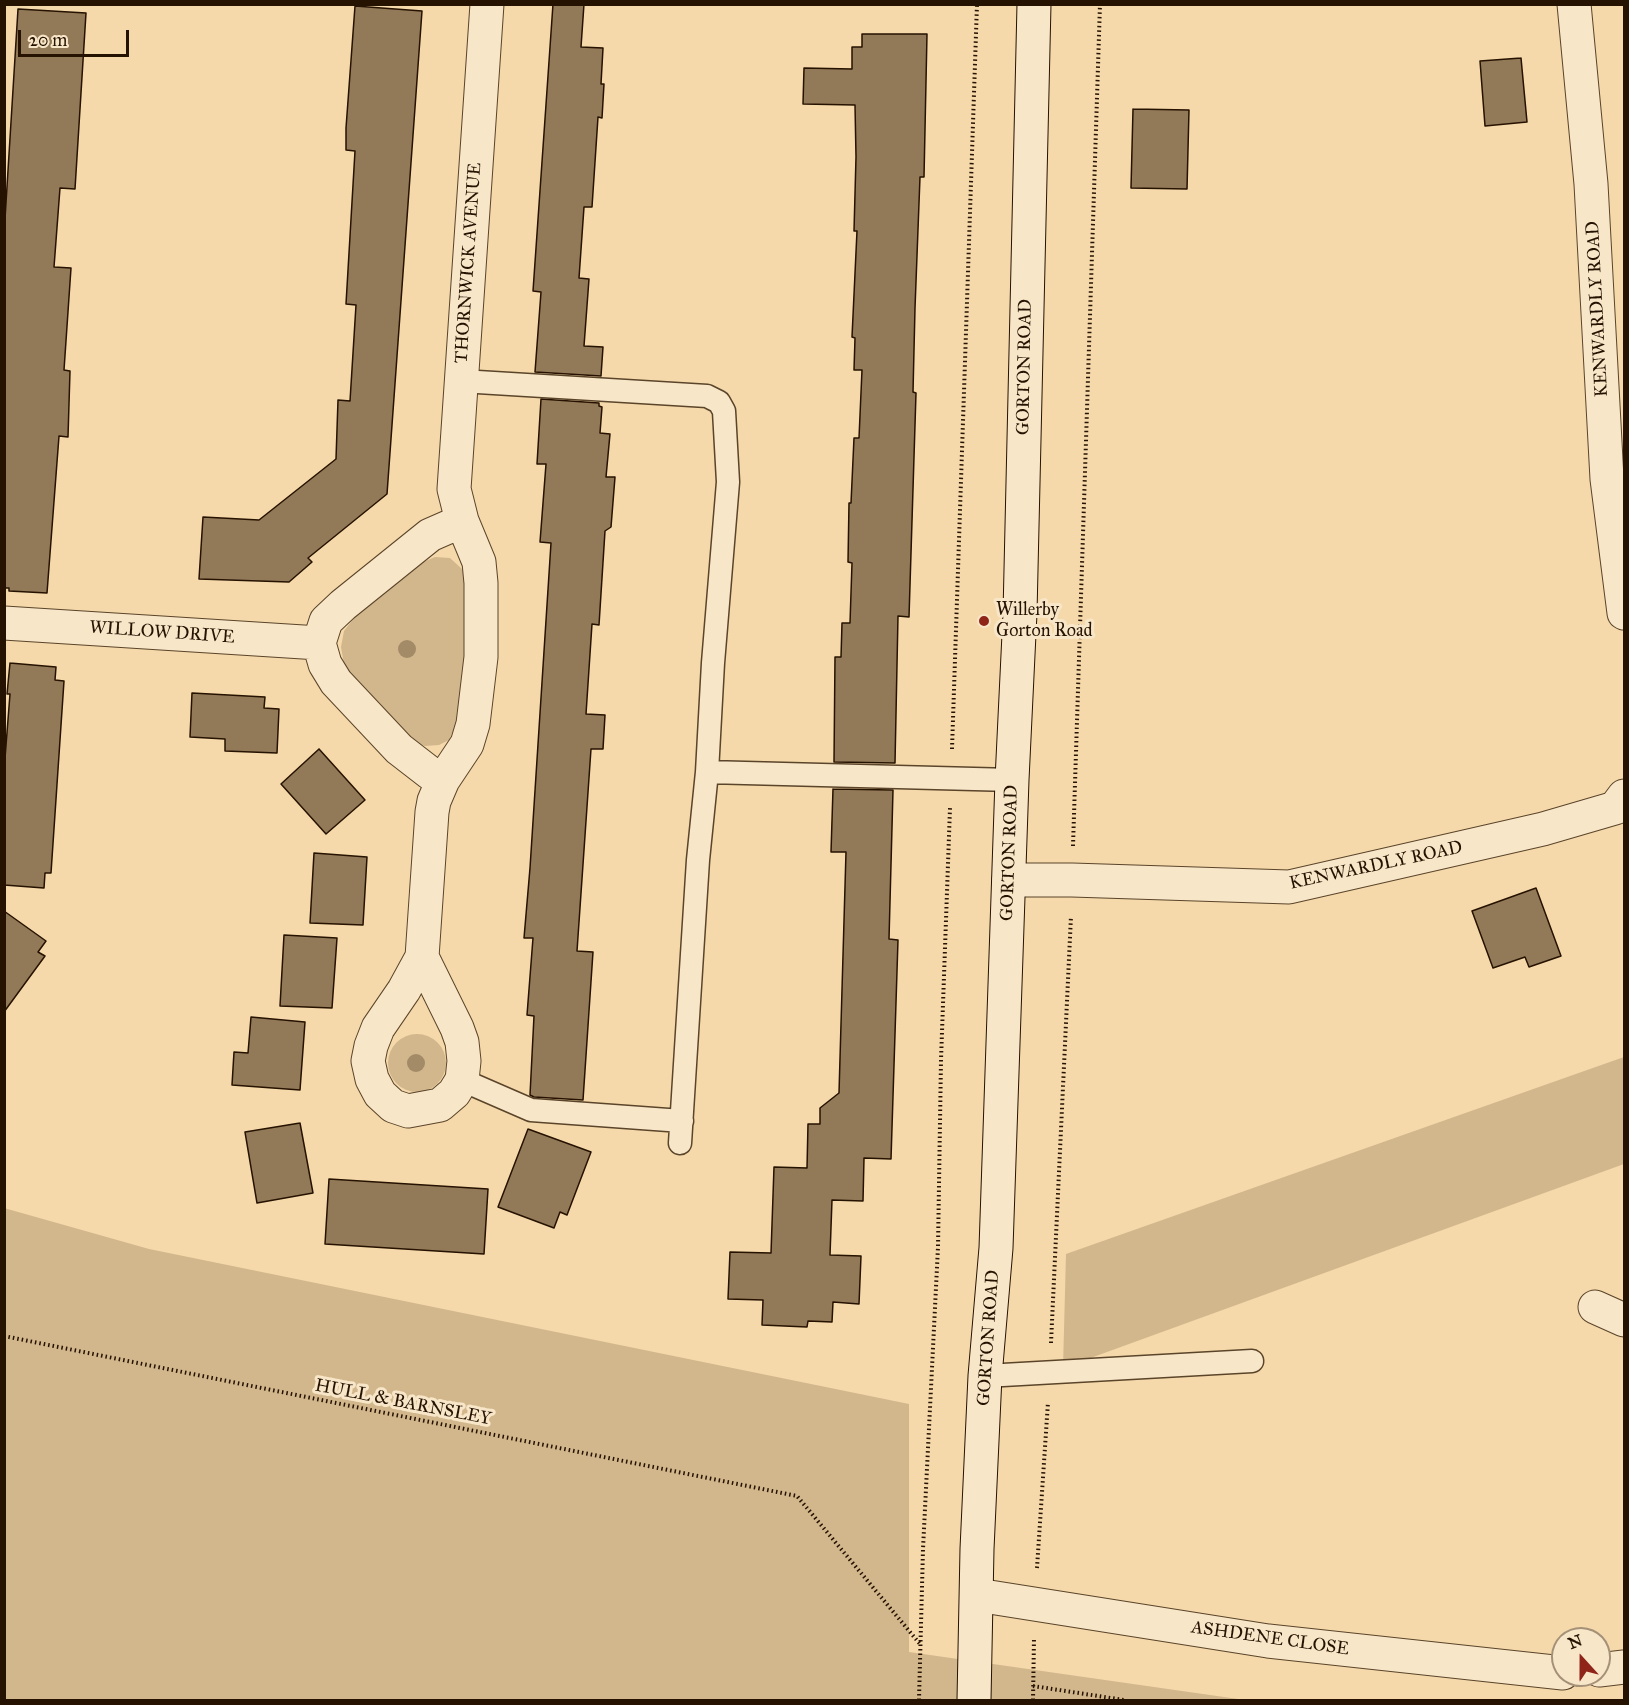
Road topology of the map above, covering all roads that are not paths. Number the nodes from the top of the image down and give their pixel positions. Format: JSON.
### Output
{"nodes":[{"id":1,"x":487,"y":4,"type":"edge"},
{"id":2,"x":1034,"y":4,"type":"edge"},
{"id":3,"x":1574,"y":4,"type":"edge"},
{"id":4,"x":461,"y":381,"type":"junction"},
{"id":5,"x":462,"y":520,"type":"junction"},
{"id":6,"x":1624,"y":613,"type":"edge"},
{"id":7,"x":4,"y":622,"type":"edge"},
{"id":8,"x":319,"y":643,"type":"junction"},
{"id":9,"x":707,"y":772,"type":"junction"},
{"id":10,"x":443,"y":780,"type":"junction"},
{"id":11,"x":1012,"y":780,"type":"junction"},
{"id":12,"x":1624,"y":796,"type":"edge"},
{"id":13,"x":1009,"y":880,"type":"junction"},
{"id":14,"x":422,"y":957,"type":"junction"},
{"id":15,"x":462,"y":1080,"type":"junction"},
{"id":16,"x":1595,"y":1307,"type":"dead end"},
{"id":17,"x":1624,"y":1320,"type":"edge"},
{"id":18,"x":1252,"y":1361,"type":"dead end"},
{"id":19,"x":985,"y":1376,"type":"junction"},
{"id":20,"x":978,"y":1595,"type":"junction"},
{"id":21,"x":1551,"y":1672,"type":"edge"},
{"id":22,"x":974,"y":1701,"type":"edge"}],
"edges":[{"from":1,"to":4,"type":"street","name":"THORNWICK AVENUE"},
{"from":2,"to":11,"type":"street","name":"GORTON ROAD"},
{"from":3,"to":6,"type":"street","name":"KENWARDLY ROAD"},
{"from":4,"to":5,"type":"street","name":"THORNWICK AVENUE"},
{"from":4,"to":9,"type":"lane"},
{"from":5,"to":8,"type":"street"},
{"from":5,"to":10,"type":"street","name":"THORNWICK AVENUE"},
{"from":7,"to":8,"type":"street","name":"WILLOW DRIVE"},
{"from":8,"to":10,"type":"street"},
{"from":9,"to":11,"type":"lane"},
{"from":9,"to":15,"type":"lane"},
{"from":10,"to":14,"type":"street","name":"THORNWICK AVENUE"},
{"from":11,"to":13,"type":"street","name":"GORTON ROAD"},
{"from":12,"to":13,"type":"street","name":"KENWARDLY ROAD"},
{"from":13,"to":19,"type":"street","name":"GORTON ROAD"},
{"from":14,"to":15,"type":"street","name":"THORNWICK AVENUE"},
{"from":14,"to":15,"type":"street","name":"THORNWICK AVENUE"},
{"from":16,"to":17,"type":"street"},
{"from":18,"to":19,"type":"lane"},
{"from":19,"to":20,"type":"street","name":"GORTON ROAD"},
{"from":20,"to":21,"type":"street","name":"ASHDENE CLOSE"},
{"from":20,"to":22,"type":"street","name":"GORTON ROAD"}]}
